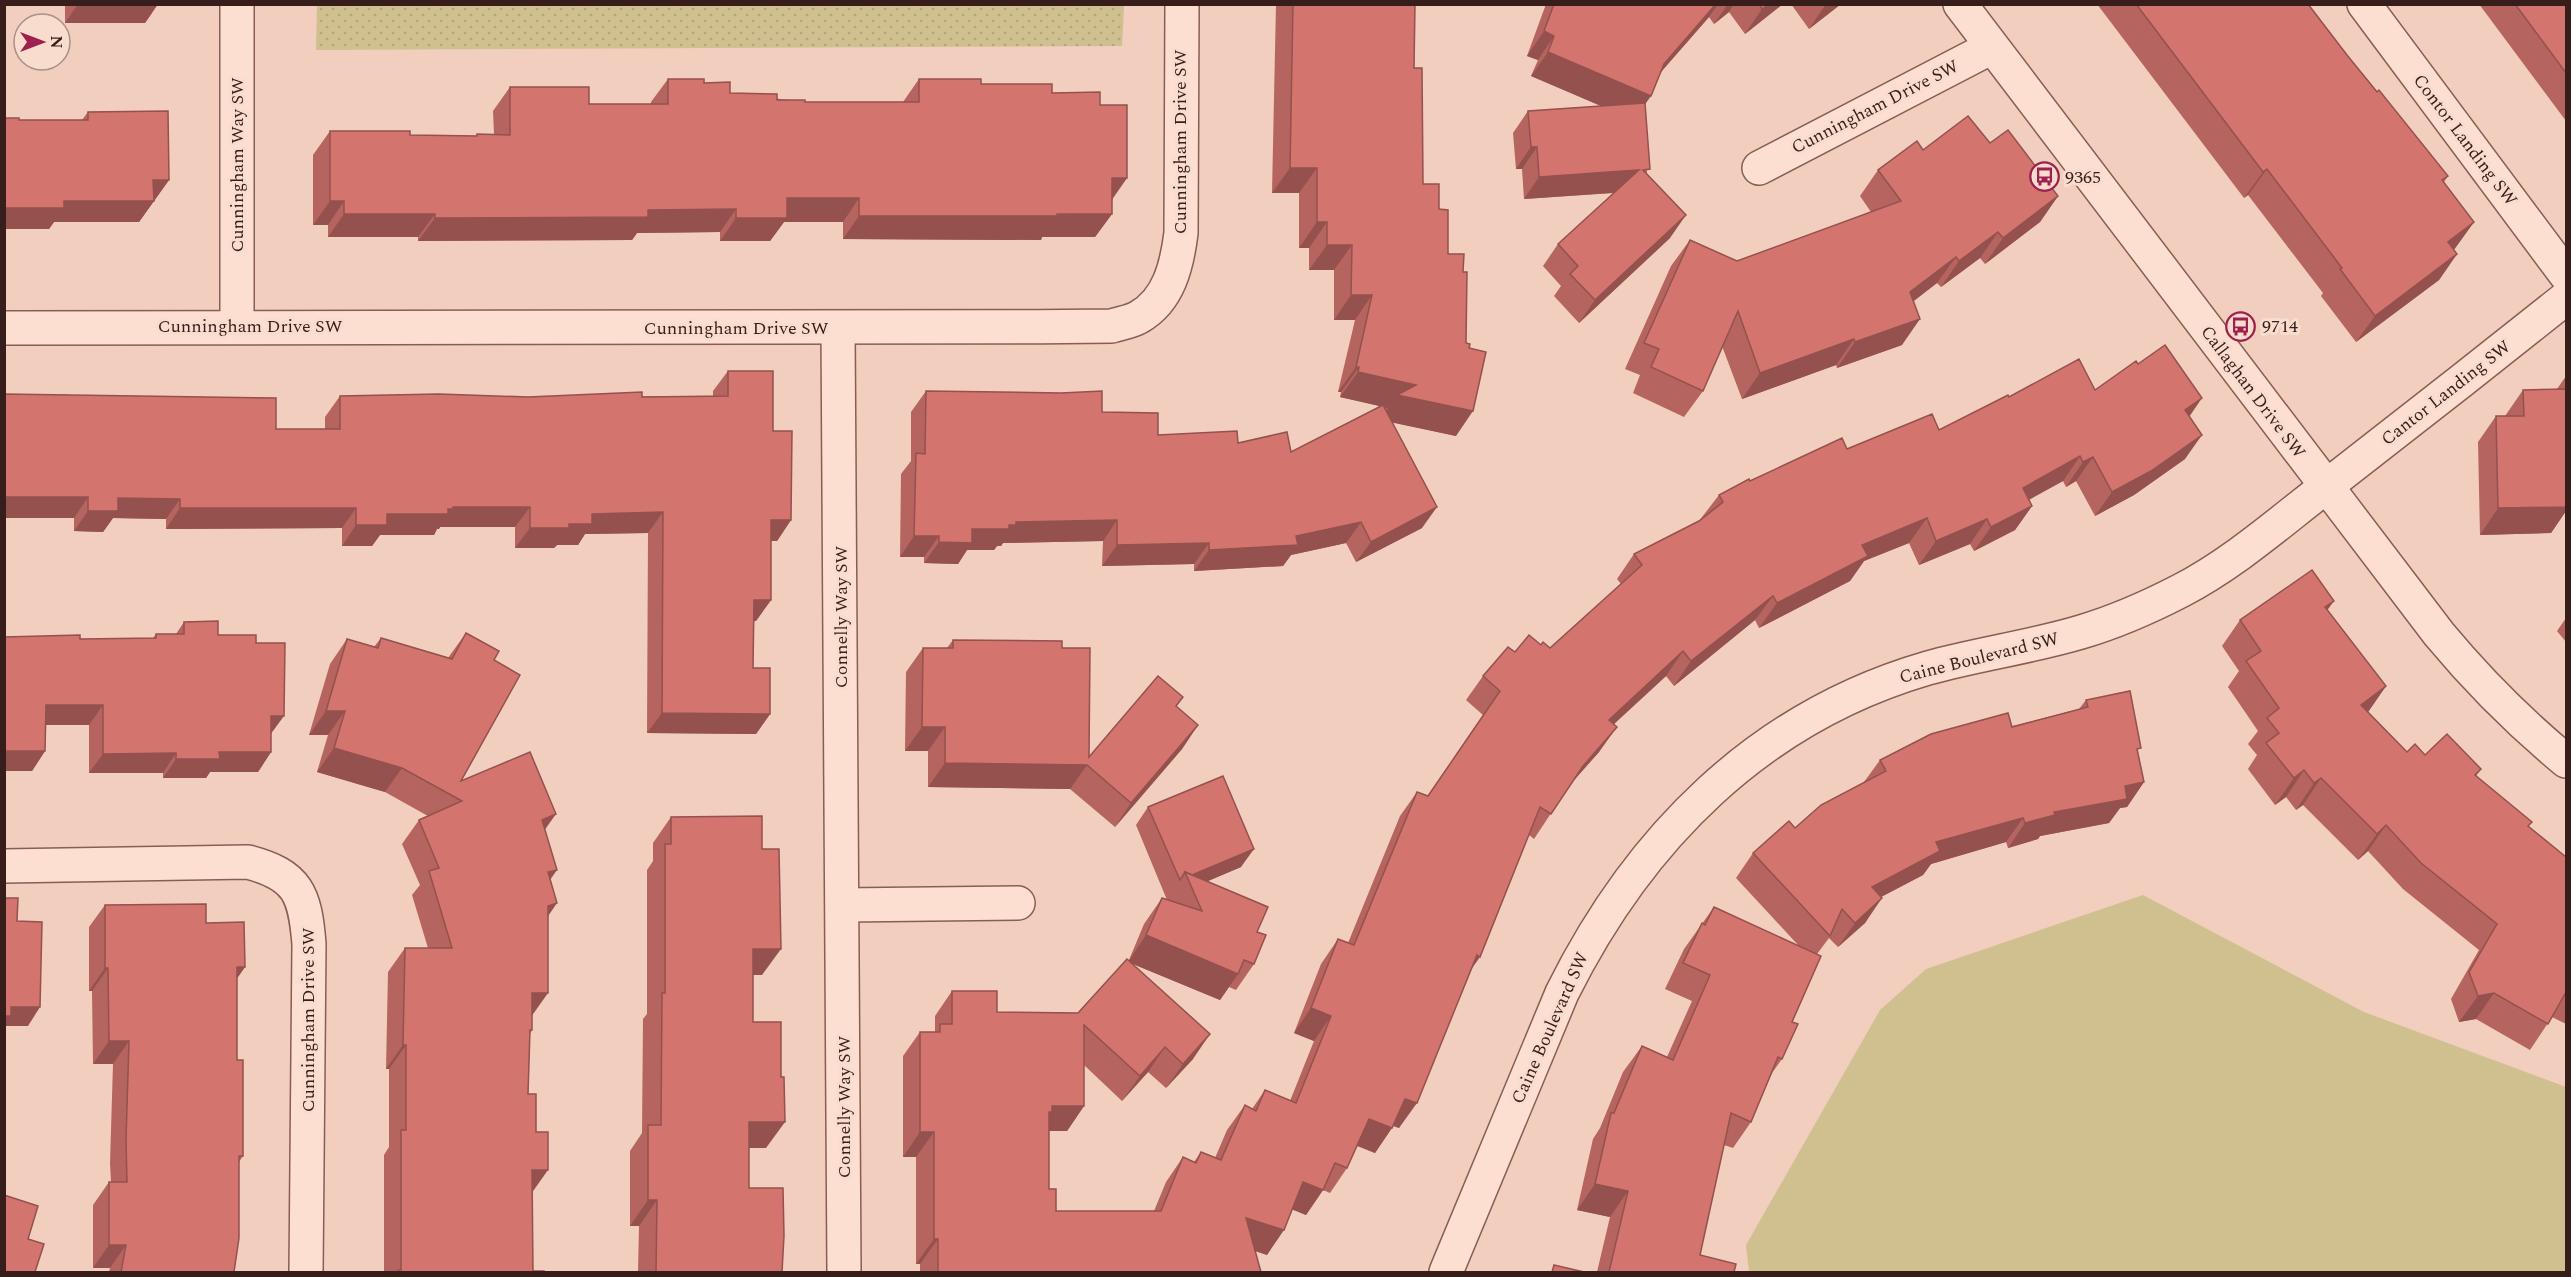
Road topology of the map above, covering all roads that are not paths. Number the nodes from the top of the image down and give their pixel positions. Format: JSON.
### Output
{"nodes":[{"id":1,"x":237,"y":4,"type":"edge"},
{"id":2,"x":1182,"y":4,"type":"edge"},
{"id":3,"x":1960,"y":4,"type":"edge"},
{"id":4,"x":2364,"y":4,"type":"edge"},
{"id":5,"x":1992,"y":47,"type":"junction"},
{"id":6,"x":1759,"y":168,"type":"dead end"},
{"id":7,"x":2566,"y":275,"type":"edge"},
{"id":8,"x":2566,"y":298,"type":"edge"},
{"id":9,"x":237,"y":325,"type":"junction"},
{"id":10,"x":4,"y":328,"type":"edge"},
{"id":11,"x":838,"y":329,"type":"junction"},
{"id":12,"x":2325,"y":487,"type":"junction"},
{"id":13,"x":2566,"y":761,"type":"edge"},
{"id":14,"x":4,"y":866,"type":"edge"},
{"id":15,"x":1018,"y":903,"type":"dead end"},
{"id":16,"x":843,"y":905,"type":"junction"},
{"id":17,"x":306,"y":1272,"type":"edge"},
{"id":18,"x":844,"y":1272,"type":"edge"},
{"id":19,"x":1446,"y":1272,"type":"edge"}],
"edges":[{"from":1,"to":9,"type":"street","name":"Cunningham Way SW"},
{"from":2,"to":11,"type":"street","name":"Cunningham Drive SW"},
{"from":3,"to":5,"type":"street","name":"Callaghan Drive SW"},
{"from":4,"to":7,"type":"street","name":"Contor Landing SW"},
{"from":5,"to":6,"type":"street","name":"Cunningham Drive SW"},
{"from":5,"to":12,"type":"street","name":"Callaghan Drive SW"},
{"from":8,"to":12,"type":"street","name":"Cantor Landing SW"},
{"from":9,"to":10,"type":"street","name":"Cunningham Drive SW"},
{"from":9,"to":11,"type":"street","name":"Cunningham Drive SW"},
{"from":11,"to":16,"type":"street","name":"Connelly Way SW"},
{"from":12,"to":13,"type":"street","name":"Callaghan Drive SW"},
{"from":12,"to":19,"type":"street","name":"Caine Boulevard SW"},
{"from":14,"to":17,"type":"street","name":"Cunningham Drive SW"},
{"from":15,"to":16,"type":"street"},
{"from":16,"to":18,"type":"street","name":"Connelly Way SW"}]}
